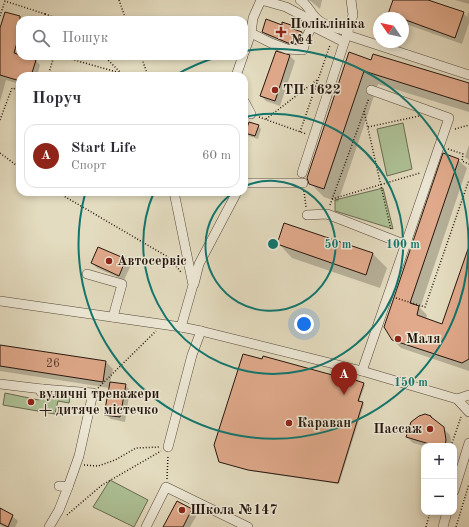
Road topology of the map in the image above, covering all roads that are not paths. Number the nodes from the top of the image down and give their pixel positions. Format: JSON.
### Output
{"nodes":[{"id":1,"x":300,"y":0,"type":"edge"},
{"id":2,"x":351,"y":0,"type":"edge"},
{"id":3,"x":312,"y":26,"type":"junction"},
{"id":4,"x":251,"y":33,"type":"junction"},
{"id":5,"x":346,"y":36,"type":"junction"},
{"id":6,"x":248,"y":42,"type":"edge"},
{"id":7,"x":242,"y":60,"type":"edge"},
{"id":8,"x":237,"y":72,"type":"edge"},
{"id":9,"x":469,"y":75,"type":"edge"},
{"id":10,"x":371,"y":90,"type":"road end"},
{"id":11,"x":248,"y":108,"type":"edge"},
{"id":12,"x":251,"y":114,"type":"road end"},
{"id":13,"x":302,"y":173,"type":"dead end"},
{"id":14,"x":248,"y":183,"type":"edge"},
{"id":15,"x":303,"y":183,"type":"road end"},
{"id":16,"x":175,"y":196,"type":"edge"},
{"id":17,"x":234,"y":196,"type":"edge"},
{"id":18,"x":307,"y":215,"type":"road end"},
{"id":19,"x":406,"y":245,"type":"junction"},
{"id":20,"x":87,"y":274,"type":"dead end"},
{"id":21,"x":193,"y":285,"type":"junction"},
{"id":22,"x":0,"y":301,"type":"edge"},
{"id":23,"x":113,"y":317,"type":"junction"},
{"id":24,"x":181,"y":327,"type":"junction"},
{"id":25,"x":201,"y":331,"type":"junction"},
{"id":26,"x":362,"y":371,"type":"junction"},
{"id":27,"x":0,"y":384,"type":"edge"},
{"id":28,"x":469,"y":395,"type":"edge"},
{"id":29,"x":458,"y":399,"type":"junction"},
{"id":30,"x":465,"y":414,"type":"edge"},
{"id":31,"x":469,"y":443,"type":"edge"},
{"id":32,"x":168,"y":447,"type":"road end"},
{"id":33,"x":457,"y":481,"type":"edge"},
{"id":34,"x":447,"y":515,"type":"edge"},
{"id":35,"x":49,"y":527,"type":"edge"},
{"id":36,"x":146,"y":527,"type":"edge"},
{"id":37,"x":248,"y":527,"type":"edge"},
{"id":38,"x":443,"y":527,"type":"edge"}],
"edges":[{"from":1,"to":5,"type":"street"},
{"from":2,"to":5,"type":"street"},
{"from":3,"to":4,"type":"street"},
{"from":3,"to":4,"type":"street"},
{"from":3,"to":5,"type":"street"},
{"from":4,"to":6,"type":"street"},
{"from":5,"to":9,"type":"street"},
{"from":5,"to":13,"type":"street"},
{"from":7,"to":8,"type":"street"},
{"from":10,"to":19,"type":"street"},
{"from":11,"to":12,"type":"street"},
{"from":14,"to":15,"type":"street"},
{"from":16,"to":21,"type":"street"},
{"from":17,"to":21,"type":"street"},
{"from":18,"to":19,"type":"street"},
{"from":19,"to":26,"type":"street"},
{"from":20,"to":23,"type":"street"},
{"from":21,"to":24,"type":"street"},
{"from":22,"to":23,"type":"street"},
{"from":23,"to":24,"type":"street"},
{"from":24,"to":25,"type":"street"},
{"from":25,"to":26,"type":"street"},
{"from":25,"to":32,"type":"street"},
{"from":26,"to":29,"type":"street"},
{"from":27,"to":35,"type":"street"},
{"from":28,"to":29,"type":"street"},
{"from":29,"to":30,"type":"street"},
{"from":31,"to":33,"type":"street"},
{"from":34,"to":38,"type":"street"},
{"from":36,"to":37,"type":"street"}]}
